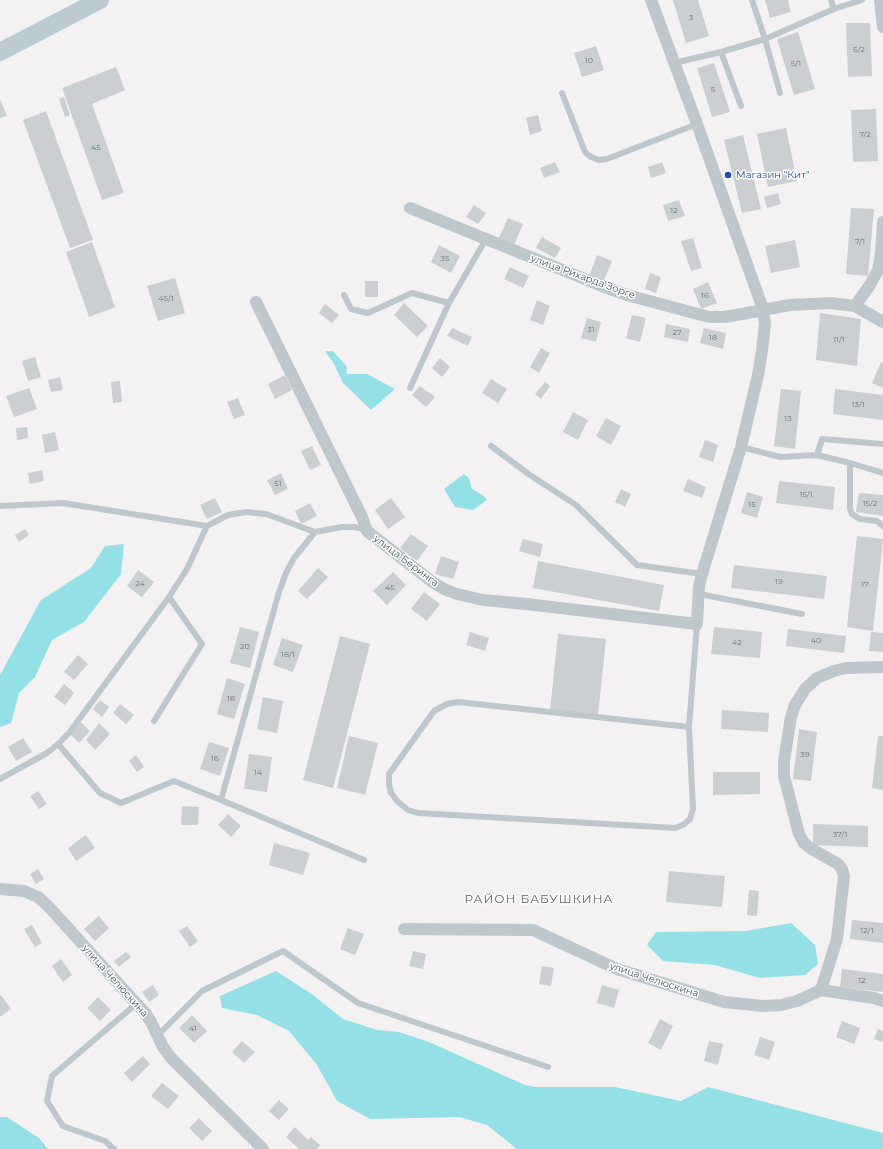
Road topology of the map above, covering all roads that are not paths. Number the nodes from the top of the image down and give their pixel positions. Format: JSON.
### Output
{"nodes":[{"id":1,"x":100,"y":0,"type":"edge"},
{"id":2,"x":651,"y":0,"type":"edge"},
{"id":3,"x":752,"y":0,"type":"edge"},
{"id":4,"x":831,"y":0,"type":"edge"},
{"id":5,"x":862,"y":0,"type":"edge"},
{"id":6,"x":880,"y":0,"type":"edge"},
{"id":7,"x":834,"y":9,"type":"junction"},
{"id":8,"x":883,"y":26,"type":"edge"},
{"id":9,"x":765,"y":39,"type":"junction"},
{"id":10,"x":0,"y":52,"type":"edge"},
{"id":11,"x":721,"y":52,"type":"junction"},
{"id":12,"x":674,"y":63,"type":"junction"},
{"id":13,"x":562,"y":93,"type":"dead end"},
{"id":14,"x":780,"y":93,"type":"dead end"},
{"id":15,"x":741,"y":106,"type":"dead end"},
{"id":16,"x":697,"y":124,"type":"junction"},
{"id":17,"x":410,"y":208,"type":"dead end"},
{"id":18,"x":883,"y":222,"type":"edge"},
{"id":19,"x":486,"y":239,"type":"junction"},
{"id":20,"x":344,"y":295,"type":"dead end"},
{"id":21,"x":256,"y":302,"type":"dead end"},
{"id":22,"x":449,"y":303,"type":"junction"},
{"id":23,"x":855,"y":306,"type":"junction"},
{"id":24,"x":763,"y":309,"type":"junction"},
{"id":25,"x":883,"y":322,"type":"edge"},
{"id":26,"x":410,"y":388,"type":"dead end"},
{"id":27,"x":883,"y":444,"type":"edge"},
{"id":28,"x":491,"y":446,"type":"dead end"},
{"id":29,"x":741,"y":447,"type":"junction"},
{"id":30,"x":817,"y":455,"type":"junction"},
{"id":31,"x":850,"y":463,"type":"junction"},
{"id":32,"x":883,"y":473,"type":"edge"},
{"id":33,"x":0,"y":506,"type":"edge"},
{"id":34,"x":207,"y":526,"type":"junction"},
{"id":35,"x":883,"y":526,"type":"edge"},
{"id":36,"x":367,"y":531,"type":"junction"},
{"id":37,"x":315,"y":532,"type":"junction"},
{"id":38,"x":702,"y":574,"type":"junction"},
{"id":39,"x":699,"y":594,"type":"junction"},
{"id":40,"x":169,"y":597,"type":"junction"},
{"id":41,"x":802,"y":614,"type":"dead end"},
{"id":42,"x":697,"y":624,"type":"junction"},
{"id":43,"x":883,"y":666,"type":"edge"},
{"id":44,"x":154,"y":721,"type":"dead end"},
{"id":45,"x":689,"y":727,"type":"junction"},
{"id":46,"x":58,"y":744,"type":"junction"},
{"id":47,"x":0,"y":779,"type":"edge"},
{"id":48,"x":221,"y":800,"type":"junction"},
{"id":49,"x":364,"y":860,"type":"dead end"},
{"id":50,"x":0,"y":889,"type":"edge"},
{"id":51,"x":404,"y":929,"type":"dead end"},
{"id":52,"x":821,"y":990,"type":"junction"},
{"id":53,"x":883,"y":1001,"type":"edge"},
{"id":54,"x":136,"y":1004,"type":"junction"},
{"id":55,"x":158,"y":1035,"type":"junction"},
{"id":56,"x":548,"y":1067,"type":"dead end"},
{"id":57,"x":114,"y":1149,"type":"edge"},
{"id":58,"x":263,"y":1149,"type":"edge"}],
"edges":[{"from":1,"to":10,"type":"main road"},
{"from":2,"to":12,"type":"street"},
{"from":3,"to":9,"type":"lane"},
{"from":4,"to":7,"type":"lane"},
{"from":5,"to":7,"type":"lane"},
{"from":6,"to":8,"type":"street"},
{"from":7,"to":9,"type":"lane"},
{"from":9,"to":11,"type":"lane"},
{"from":9,"to":14,"type":"lane"},
{"from":11,"to":12,"type":"lane"},
{"from":11,"to":15,"type":"lane"},
{"from":12,"to":16,"type":"street"},
{"from":13,"to":16,"type":"lane"},
{"from":16,"to":24,"type":"street"},
{"from":17,"to":19,"type":"street","name":"улица Рихарда Зорге"},
{"from":18,"to":23,"type":"street"},
{"from":19,"to":22,"type":"lane"},
{"from":19,"to":24,"type":"street","name":"улица Рихарда Зорге"},
{"from":20,"to":22,"type":"lane"},
{"from":21,"to":36,"type":"street","name":"улица Беринга"},
{"from":22,"to":26,"type":"lane"},
{"from":23,"to":24,"type":"street","name":"улица Рихарда Зорге"},
{"from":23,"to":25,"type":"street"},
{"from":24,"to":29,"type":"street"},
{"from":27,"to":30,"type":"lane"},
{"from":28,"to":38,"type":"lane"},
{"from":29,"to":30,"type":"lane"},
{"from":29,"to":38,"type":"street"},
{"from":30,"to":31,"type":"lane"},
{"from":31,"to":32,"type":"lane"},
{"from":31,"to":35,"type":"lane"},
{"from":33,"to":34,"type":"lane"},
{"from":34,"to":37,"type":"lane"},
{"from":34,"to":40,"type":"lane"},
{"from":36,"to":37,"type":"lane"},
{"from":36,"to":42,"type":"street","name":"улица Беринга"},
{"from":37,"to":48,"type":"lane"},
{"from":38,"to":39,"type":"street"},
{"from":39,"to":41,"type":"lane"},
{"from":39,"to":42,"type":"street"},
{"from":40,"to":44,"type":"lane"},
{"from":40,"to":46,"type":"lane"},
{"from":42,"to":45,"type":"lane"},
{"from":43,"to":52,"type":"street"},
{"from":45,"to":45,"type":"lane"},
{"from":46,"to":47,"type":"lane"},
{"from":46,"to":48,"type":"lane"},
{"from":48,"to":49,"type":"lane"},
{"from":50,"to":54,"type":"street","name":"улица Челюскина"},
{"from":51,"to":52,"type":"street","name":"улица Челюскина"},
{"from":52,"to":53,"type":"street"},
{"from":54,"to":55,"type":"street","name":"улица Челюскина"},
{"from":54,"to":57,"type":"lane"},
{"from":55,"to":56,"type":"lane"},
{"from":55,"to":58,"type":"street","name":"улица Челюскина"}]}
